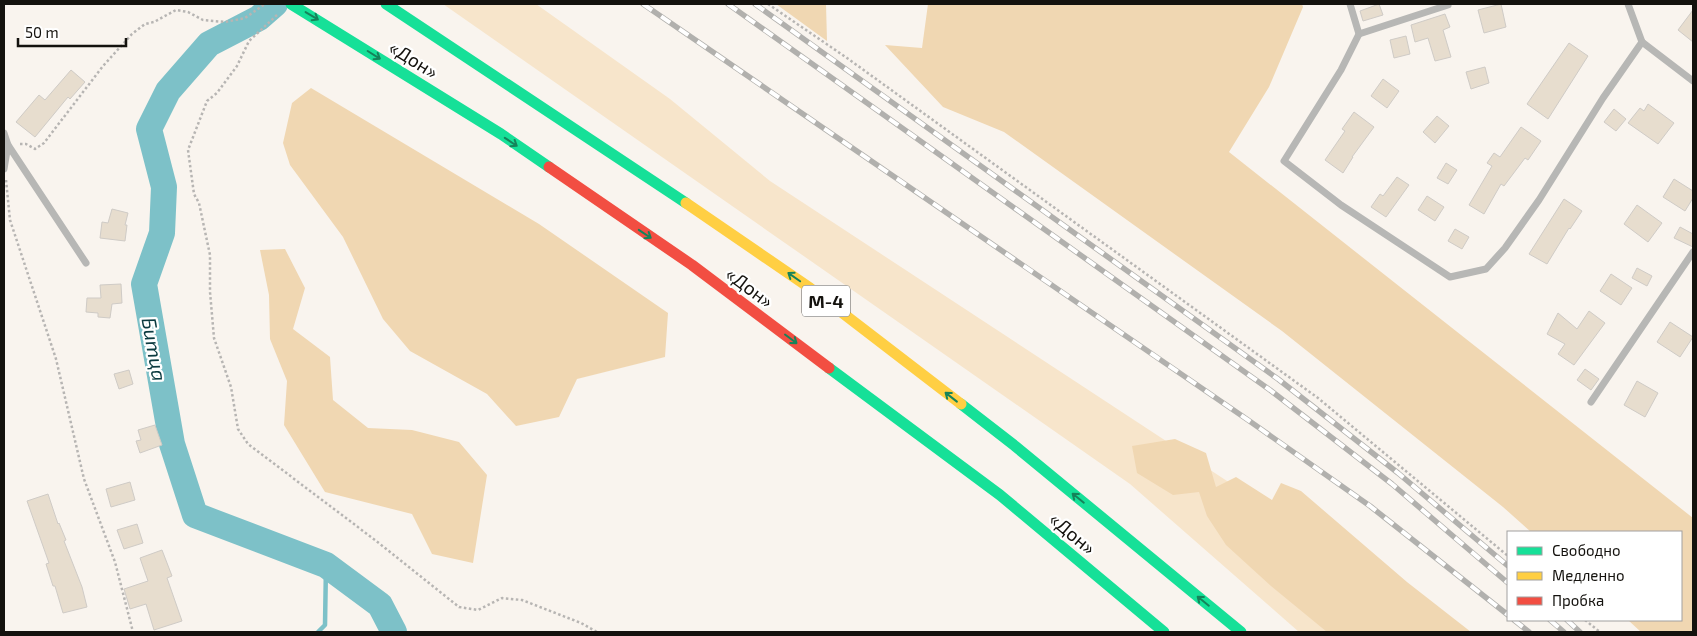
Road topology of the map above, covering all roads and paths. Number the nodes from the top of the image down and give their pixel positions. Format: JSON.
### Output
{"nodes":[{"id":1,"x":265,"y":4,"type":"edge"},
{"id":2,"x":386,"y":4,"type":"edge"},
{"id":3,"x":768,"y":4,"type":"edge"},
{"id":4,"x":1350,"y":4,"type":"edge"},
{"id":5,"x":1628,"y":4,"type":"edge"},
{"id":6,"x":1448,"y":5,"type":"edge"},
{"id":7,"x":286,"y":7,"type":"edge"},
{"id":8,"x":1359,"y":34,"type":"junction"},
{"id":9,"x":1642,"y":42,"type":"junction"},
{"id":10,"x":1693,"y":81,"type":"edge"},
{"id":11,"x":4,"y":133,"type":"edge"},
{"id":12,"x":8,"y":145,"type":"junction"},
{"id":13,"x":4,"y":169,"type":"edge"},
{"id":14,"x":1693,"y":252,"type":"edge"},
{"id":15,"x":86,"y":263,"type":"dead end"},
{"id":16,"x":1591,"y":402,"type":"dead end"},
{"id":17,"x":1507,"y":555,"type":"edge"},
{"id":18,"x":1586,"y":621,"type":"edge"},
{"id":19,"x":134,"y":632,"type":"edge"},
{"id":20,"x":597,"y":632,"type":"edge"},
{"id":21,"x":1164,"y":632,"type":"edge"},
{"id":22,"x":1241,"y":632,"type":"edge"},
{"id":23,"x":1600,"y":632,"type":"edge"}],
"edges":[{"from":1,"to":12,"type":"path"},
{"from":22,"to":2,"type":"highway","name":"«Дон»","number":"М-4","one_way":true},
{"from":3,"to":17,"type":"path"},
{"from":4,"to":8,"type":"lane"},
{"from":5,"to":9,"type":"lane"},
{"from":6,"to":8,"type":"lane"},
{"from":7,"to":20,"type":"path"},
{"from":7,"to":21,"type":"highway","name":"«Дон»","number":"М-4","one_way":true},
{"from":8,"to":9,"type":"lane"},
{"from":9,"to":10,"type":"lane"},
{"from":11,"to":12,"type":"lane"},
{"from":12,"to":13,"type":"lane"},
{"from":12,"to":15,"type":"lane"},
{"from":13,"to":19,"type":"path"},
{"from":14,"to":16,"type":"lane"},
{"from":18,"to":23,"type":"path"}]}
